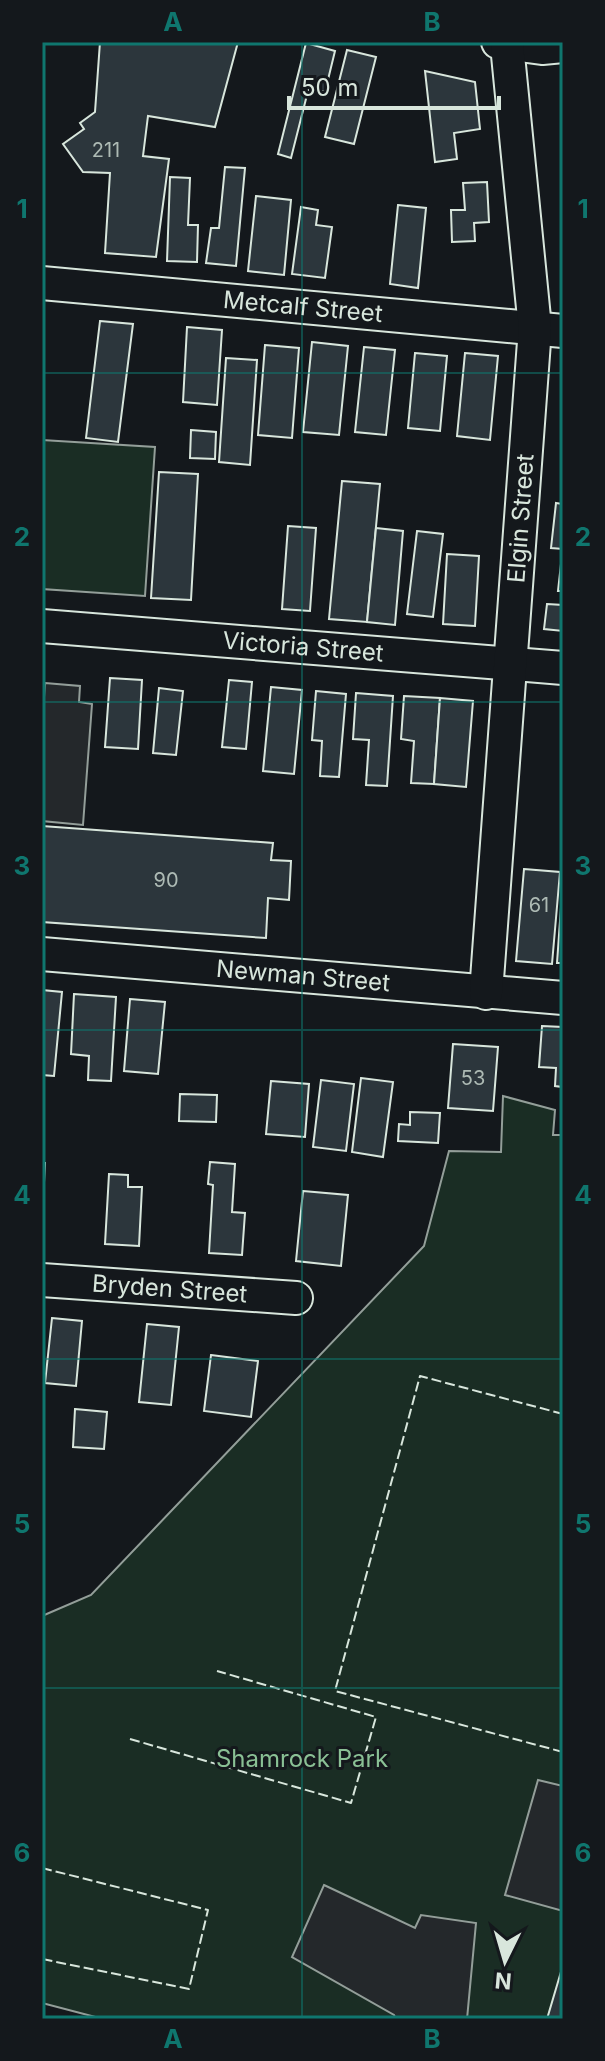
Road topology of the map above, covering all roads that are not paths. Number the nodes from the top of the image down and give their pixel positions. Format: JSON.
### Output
{"nodes":[{"id":1,"x":502,"y":43,"type":"edge"},
{"id":2,"x":563,"y":46,"type":"edge"},
{"id":3,"x":42,"y":283,"type":"edge"},
{"id":4,"x":549,"y":330,"type":"edge"},
{"id":5,"x":42,"y":626,"type":"edge"},
{"id":6,"x":511,"y":664,"type":"junction"},
{"id":7,"x":563,"y":668,"type":"edge"},
{"id":8,"x":42,"y":954,"type":"edge"},
{"id":9,"x":486,"y":993,"type":"junction"},
{"id":10,"x":563,"y":998,"type":"edge"},
{"id":11,"x":42,"y":1280,"type":"edge"},
{"id":12,"x":296,"y":1298,"type":"dead end"}],
"edges":[{"from":1,"to":2,"type":"street"},
{"from":1,"to":4,"type":"street","name":"Elgin Street"},
{"from":3,"to":4,"type":"street","name":"Metcalf Street"},
{"from":4,"to":6,"type":"street","name":"Elgin Street"},
{"from":5,"to":6,"type":"street","name":"Victoria Street"},
{"from":6,"to":7,"type":"street","name":"Victoria Street"},
{"from":6,"to":9,"type":"street","name":"Elgin Street"},
{"from":8,"to":9,"type":"street","name":"Newman Street"},
{"from":9,"to":10,"type":"street","name":"Newman Street"},
{"from":11,"to":12,"type":"street","name":"Bryden Street"}]}
